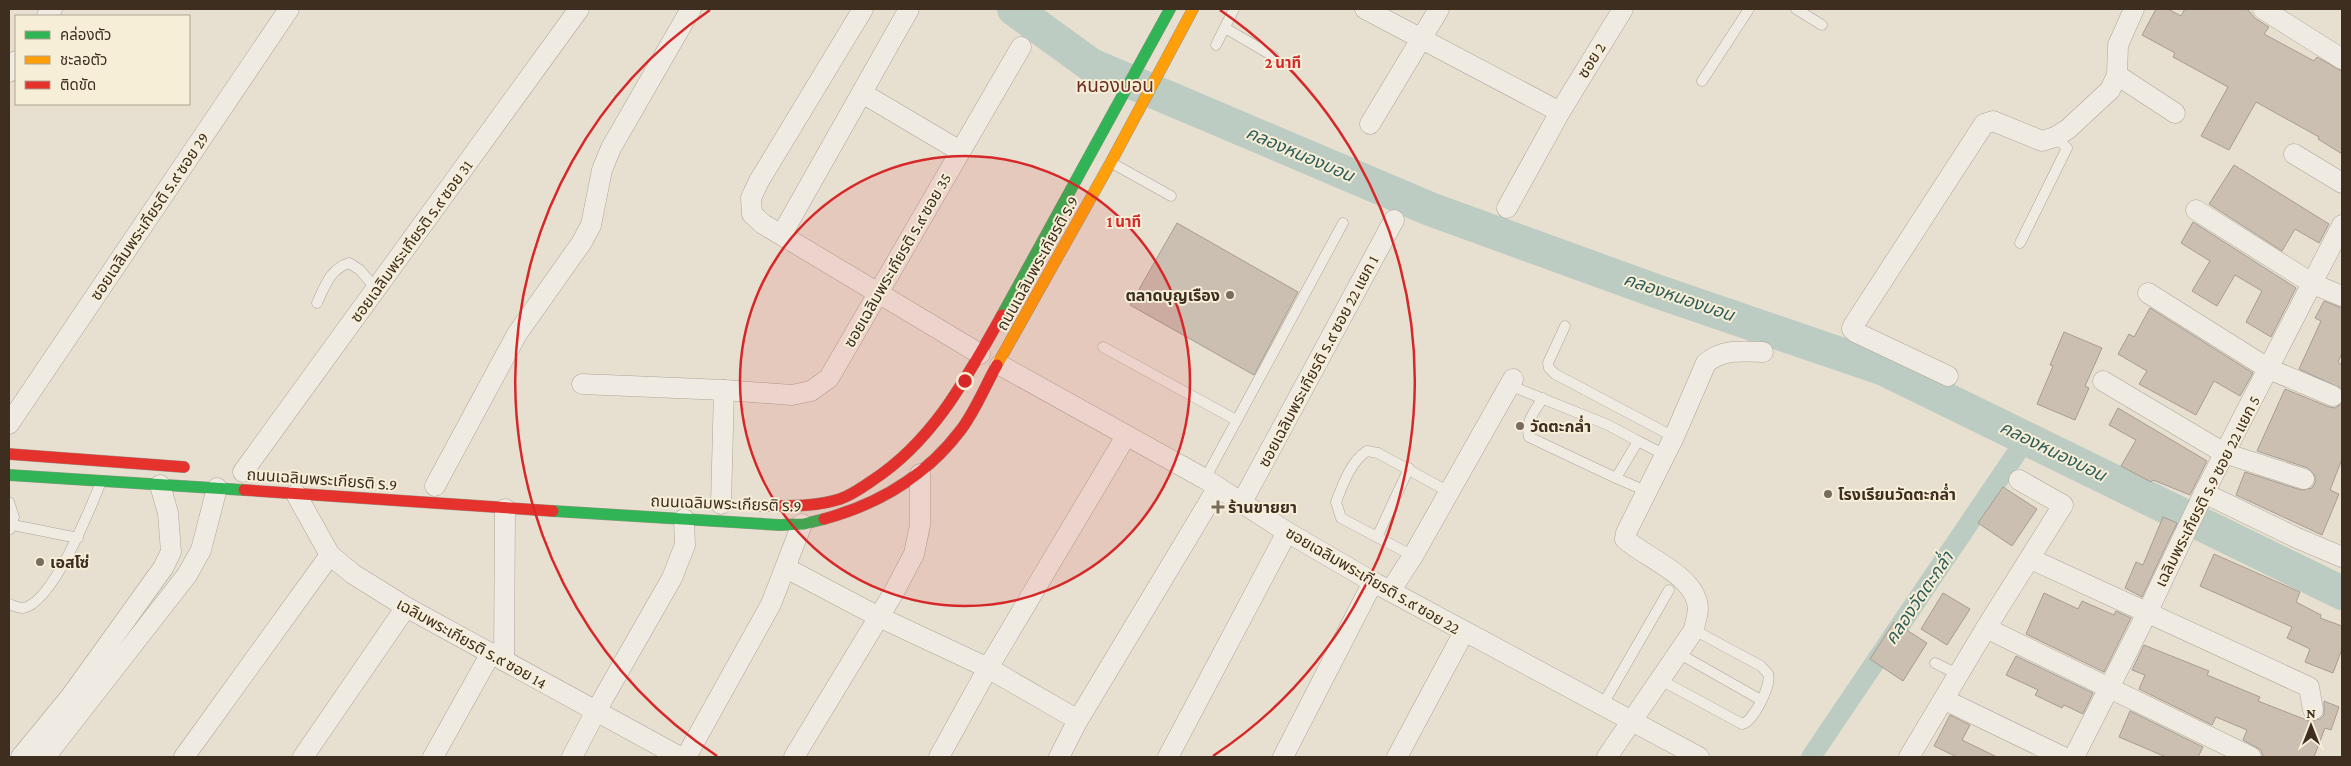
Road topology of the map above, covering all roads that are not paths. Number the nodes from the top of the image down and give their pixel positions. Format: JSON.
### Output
{"nodes":[{"id":1,"x":289,"y":9,"type":"edge"},
{"id":2,"x":579,"y":9,"type":"edge"},
{"id":3,"x":691,"y":9,"type":"edge"},
{"id":4,"x":863,"y":9,"type":"edge"},
{"id":5,"x":909,"y":9,"type":"edge"},
{"id":6,"x":1170,"y":9,"type":"edge"},
{"id":7,"x":1193,"y":9,"type":"edge"},
{"id":8,"x":1234,"y":9,"type":"edge"},
{"id":9,"x":1365,"y":9,"type":"edge"},
{"id":10,"x":1439,"y":9,"type":"edge"},
{"id":11,"x":1623,"y":9,"type":"edge"},
{"id":12,"x":1749,"y":9,"type":"edge"},
{"id":13,"x":1796,"y":9,"type":"edge"},
{"id":14,"x":2134,"y":9,"type":"edge"},
{"id":15,"x":2262,"y":9,"type":"edge"},
{"id":16,"x":1822,"y":25,"type":"dead end"},
{"id":17,"x":1225,"y":28,"type":"junction"},
{"id":18,"x":1421,"y":39,"type":"junction"},
{"id":19,"x":1216,"y":45,"type":"dead end"},
{"id":20,"x":1021,"y":47,"type":"dead end"},
{"id":21,"x":1273,"y":56,"type":"dead end"},
{"id":22,"x":2342,"y":59,"type":"edge"},
{"id":23,"x":2117,"y":74,"type":"junction"},
{"id":24,"x":1702,"y":81,"type":"dead end"},
{"id":25,"x":862,"y":93,"type":"junction"},
{"id":26,"x":1560,"y":112,"type":"junction"},
{"id":27,"x":2175,"y":113,"type":"dead end"},
{"id":28,"x":1370,"y":124,"type":"dead end"},
{"id":29,"x":2055,"y":137,"type":"junction"},
{"id":30,"x":960,"y":151,"type":"junction"},
{"id":31,"x":2294,"y":154,"type":"dead end"},
{"id":32,"x":1111,"y":162,"type":"junction"},
{"id":33,"x":2342,"y":183,"type":"edge"},
{"id":34,"x":1171,"y":196,"type":"dead end"},
{"id":35,"x":1507,"y":208,"type":"dead end"},
{"id":36,"x":2196,"y":210,"type":"dead end"},
{"id":37,"x":1394,"y":220,"type":"dead end"},
{"id":38,"x":1343,"y":223,"type":"dead end"},
{"id":39,"x":2342,"y":225,"type":"edge"},
{"id":40,"x":782,"y":234,"type":"junction"},
{"id":41,"x":2020,"y":243,"type":"dead end"},
{"id":42,"x":2313,"y":284,"type":"junction"},
{"id":43,"x":376,"y":289,"type":"junction"},
{"id":44,"x":877,"y":293,"type":"junction"},
{"id":45,"x":2148,"y":293,"type":"dead end"},
{"id":46,"x":2342,"y":296,"type":"edge"},
{"id":47,"x":317,"y":303,"type":"dead end"},
{"id":48,"x":1565,"y":326,"type":"dead end"},
{"id":49,"x":1103,"y":347,"type":"dead end"},
{"id":50,"x":1763,"y":352,"type":"dead end"},
{"id":51,"x":980,"y":354,"type":"junction"},
{"id":52,"x":1000,"y":365,"type":"junction"},
{"id":53,"x":2268,"y":369,"type":"junction"},
{"id":54,"x":1948,"y":376,"type":"dead end"},
{"id":55,"x":2103,"y":381,"type":"dead end"},
{"id":56,"x":1511,"y":382,"type":"joint"},
{"id":57,"x":582,"y":384,"type":"dead end"},
{"id":58,"x":724,"y":390,"type":"junction"},
{"id":59,"x":2333,"y":396,"type":"dead end"},
{"id":60,"x":1543,"y":398,"type":"junction"},
{"id":61,"x":1236,"y":420,"type":"junction"},
{"id":62,"x":9,"y":424,"type":"edge"},
{"id":63,"x":1126,"y":436,"type":"junction"},
{"id":64,"x":1674,"y":437,"type":"junction"},
{"id":65,"x":1638,"y":441,"type":"junction"},
{"id":66,"x":2224,"y":453,"type":"junction"},
{"id":67,"x":9,"y":454,"type":"edge"},
{"id":68,"x":1665,"y":455,"type":"junction"},
{"id":69,"x":196,"y":468,"type":"dead end"},
{"id":70,"x":1409,"y":468,"type":"junction"},
{"id":71,"x":246,"y":472,"type":"dead end"},
{"id":72,"x":920,"y":474,"type":"junction"},
{"id":73,"x":9,"y":475,"type":"edge"},
{"id":74,"x":1616,"y":478,"type":"junction"},
{"id":75,"x":2304,"y":479,"type":"dead end"},
{"id":76,"x":2019,"y":480,"type":"dead end"},
{"id":77,"x":101,"y":481,"type":"junction"},
{"id":78,"x":1212,"y":483,"type":"junction"},
{"id":79,"x":160,"y":484,"type":"junction"},
{"id":80,"x":435,"y":486,"type":"dead end"},
{"id":81,"x":217,"y":488,"type":"junction"},
{"id":82,"x":1646,"y":491,"type":"junction"},
{"id":83,"x":1449,"y":492,"type":"junction"},
{"id":84,"x":296,"y":494,"type":"junction"},
{"id":85,"x":2202,"y":497,"type":"junction"},
{"id":86,"x":9,"y":502,"type":"edge"},
{"id":87,"x":1242,"y":502,"type":"junction"},
{"id":88,"x":720,"y":504,"type":"dead end"},
{"id":89,"x":747,"y":506,"type":"dead end"},
{"id":90,"x":505,"y":509,"type":"junction"},
{"id":91,"x":684,"y":519,"type":"junction"},
{"id":92,"x":802,"y":524,"type":"junction"},
{"id":93,"x":11,"y":528,"type":"edge"},
{"id":94,"x":1287,"y":532,"type":"junction"},
{"id":95,"x":1377,"y":537,"type":"junction"},
{"id":96,"x":78,"y":538,"type":"junction"},
{"id":97,"x":171,"y":552,"type":"junction"},
{"id":98,"x":330,"y":555,"type":"junction"},
{"id":99,"x":1413,"y":556,"type":"junction"},
{"id":100,"x":2342,"y":558,"type":"edge"},
{"id":101,"x":2031,"y":559,"type":"junction"},
{"id":102,"x":194,"y":562,"type":"junction"},
{"id":103,"x":786,"y":568,"type":"junction"},
{"id":104,"x":1382,"y":586,"type":"junction"},
{"id":105,"x":1669,"y":590,"type":"dead end"},
{"id":106,"x":9,"y":604,"type":"edge"},
{"id":107,"x":406,"y":607,"type":"junction"},
{"id":108,"x":2147,"y":613,"type":"junction"},
{"id":109,"x":879,"y":617,"type":"junction"},
{"id":110,"x":1986,"y":628,"type":"junction"},
{"id":111,"x":1694,"y":630,"type":"junction"},
{"id":112,"x":1464,"y":632,"type":"junction"},
{"id":113,"x":1678,"y":653,"type":"junction"},
{"id":114,"x":497,"y":657,"type":"junction"},
{"id":115,"x":1935,"y":663,"type":"dead end"},
{"id":116,"x":988,"y":668,"type":"junction"},
{"id":117,"x":1959,"y":675,"type":"junction"},
{"id":118,"x":1659,"y":679,"type":"junction"},
{"id":119,"x":2108,"y":689,"type":"junction"},
{"id":120,"x":1761,"y":700,"type":"junction"},
{"id":121,"x":1945,"y":700,"type":"junction"},
{"id":122,"x":78,"y":701,"type":"junction"},
{"id":123,"x":1602,"y":706,"type":"junction"},
{"id":124,"x":2313,"y":710,"type":"dead end"},
{"id":125,"x":596,"y":711,"type":"junction"},
{"id":126,"x":1078,"y":720,"type":"junction"},
{"id":127,"x":1631,"y":721,"type":"junction"},
{"id":128,"x":21,"y":757,"type":"edge"},
{"id":129,"x":45,"y":757,"type":"edge"},
{"id":130,"x":184,"y":757,"type":"edge"},
{"id":131,"x":303,"y":757,"type":"edge"},
{"id":132,"x":433,"y":757,"type":"edge"},
{"id":133,"x":572,"y":757,"type":"edge"},
{"id":134,"x":680,"y":757,"type":"edge"},
{"id":135,"x":686,"y":757,"type":"edge"},
{"id":136,"x":794,"y":757,"type":"edge"},
{"id":137,"x":939,"y":757,"type":"edge"},
{"id":138,"x":1059,"y":757,"type":"edge"},
{"id":139,"x":1168,"y":757,"type":"edge"},
{"id":140,"x":1283,"y":757,"type":"edge"},
{"id":141,"x":1397,"y":757,"type":"edge"},
{"id":142,"x":1607,"y":757,"type":"edge"},
{"id":143,"x":1699,"y":757,"type":"edge"},
{"id":144,"x":1909,"y":757,"type":"edge"},
{"id":145,"x":2063,"y":757,"type":"edge"},
{"id":146,"x":2074,"y":757,"type":"edge"},
{"id":147,"x":2250,"y":757,"type":"edge"}],
"edges":[{"from":1,"to":62,"type":"street","name":"ซอยเฉลิมพระเกียรติ ร.๙ ซอย 29"},
{"from":2,"to":43,"type":"street","name":"ซอยเฉลิมพระเกียรติ ร.๙ ซอย 31"},
{"from":3,"to":80,"type":"street"},
{"from":4,"to":40,"type":"street"},
{"from":5,"to":25,"type":"street"},
{"from":6,"to":51,"type":"main road","name":"ถนนเฉลิมพระเกียรติ ร.9"},
{"from":7,"to":32,"type":"main road","name":"ถนนเฉลิมพระเกียรติ ร.9"},
{"from":8,"to":17,"type":"lane"},
{"from":9,"to":18,"type":"street"},
{"from":10,"to":18,"type":"street"},
{"from":11,"to":26,"type":"street","name":"ซอย 2"},
{"from":12,"to":24,"type":"lane"},
{"from":13,"to":16,"type":"lane"},
{"from":14,"to":23,"type":"street"},
{"from":15,"to":22,"type":"street"},
{"from":17,"to":19,"type":"lane"},
{"from":17,"to":21,"type":"lane"},
{"from":18,"to":26,"type":"street"},
{"from":18,"to":28,"type":"street"},
{"from":20,"to":30,"type":"street","name":"ซอยเฉลิมพระเกียรติ ร.๙ ซอย 35"},
{"from":23,"to":27,"type":"street"},
{"from":23,"to":29,"type":"street"},
{"from":25,"to":30,"type":"street"},
{"from":25,"to":40,"type":"street"},
{"from":26,"to":35,"type":"street","name":"ซอย 2"},
{"from":29,"to":41,"type":"lane"},
{"from":29,"to":54,"type":"street"},
{"from":30,"to":44,"type":"street","name":"ซอยเฉลิมพระเกียรติ ร.๙ ซอย 35"},
{"from":31,"to":33,"type":"street"},
{"from":32,"to":34,"type":"lane"},
{"from":32,"to":52,"type":"main road","name":"ถนนเฉลิมพระเกียรติ ร.9"},
{"from":36,"to":42,"type":"street"},
{"from":37,"to":87,"type":"street","name":"ซอยเฉลิมพระเกียรติ ร.๙ ซอย 22 แยก 1"},
{"from":38,"to":61,"type":"lane"},
{"from":39,"to":42,"type":"street","name":"เฉลิมพระเกียรติ ร.9 ซอย 22 แยก 5"},
{"from":40,"to":44,"type":"street"},
{"from":42,"to":46,"type":"street"},
{"from":42,"to":53,"type":"street","name":"เฉลิมพระเกียรติ ร.9 ซอย 22 แยก 5"},
{"from":43,"to":47,"type":"lane"},
{"from":43,"to":71,"type":"street","name":"ซอยเฉลิมพระเกียรติ ร.๙ ซอย 31"},
{"from":44,"to":51,"type":"street"},
{"from":44,"to":58,"type":"street","name":"ซอยเฉลิมพระเกียรติ ร.๙ ซอย 35"},
{"from":45,"to":53,"type":"street"},
{"from":48,"to":64,"type":"lane"},
{"from":49,"to":61,"type":"lane"},
{"from":50,"to":64,"type":"street"},
{"from":51,"to":52,"type":"main road"},
{"from":51,"to":89,"type":"main road","name":"ถนนเฉลิมพระเกียรติ ร.9"},
{"from":52,"to":63,"type":"street","name":"ซอยเฉลิมพระเกียรติ ร.๙ ซอย 22"},
{"from":52,"to":72,"type":"main road","name":"ถนนเฉลิมพระเกียรติ ร.9"},
{"from":53,"to":59,"type":"street"},
{"from":53,"to":66,"type":"street","name":"เฉลิมพระเกียรติ ร.9 ซอย 22 แยก 5"},
{"from":55,"to":66,"type":"street"},
{"from":56,"to":60,"type":"lane"},
{"from":56,"to":83,"type":"street"},
{"from":57,"to":58,"type":"street","name":"ซอยเฉลิมพระเกียรติ ร.๙ ซอย 35"},
{"from":58,"to":88,"type":"street"},
{"from":60,"to":65,"type":"lane"},
{"from":60,"to":74,"type":"lane"},
{"from":61,"to":78,"type":"lane"},
{"from":63,"to":78,"type":"street","name":"ซอยเฉลิมพระเกียรติ ร.๙ ซอย 22"},
{"from":63,"to":116,"type":"street"},
{"from":64,"to":68,"type":"street"},
{"from":65,"to":68,"type":"lane"},
{"from":65,"to":74,"type":"lane"},
{"from":66,"to":75,"type":"street"},
{"from":66,"to":85,"type":"street","name":"เฉลิมพระเกียรติ ร.9 ซอย 22 แยก 5"},
{"from":67,"to":69,"type":"main road"},
{"from":68,"to":82,"type":"street"},
{"from":70,"to":83,"type":"lane"},
{"from":70,"to":95,"type":"lane"},
{"from":70,"to":95,"type":"lane"},
{"from":72,"to":92,"type":"main road","name":"ถนนเฉลิมพระเกียรติ ร.9"},
{"from":72,"to":109,"type":"street"},
{"from":73,"to":77,"type":"main road","name":"ถนนเฉลิมพระเกียรติ ร.9"},
{"from":74,"to":82,"type":"lane"},
{"from":76,"to":101,"type":"street"},
{"from":77,"to":79,"type":"main road","name":"ถนนเฉลิมพระเกียรติ ร.9"},
{"from":77,"to":96,"type":"lane"},
{"from":78,"to":87,"type":"street","name":"ซอยเฉลิมพระเกียรติ ร.๙ ซอย 22"},
{"from":78,"to":126,"type":"street"},
{"from":79,"to":81,"type":"main road","name":"ถนนเฉลิมพระเกียรติ ร.9"},
{"from":79,"to":97,"type":"street"},
{"from":81,"to":84,"type":"main road","name":"ถนนเฉลิมพระเกียรติ ร.9"},
{"from":81,"to":102,"type":"street"},
{"from":82,"to":111,"type":"street"},
{"from":83,"to":99,"type":"street"},
{"from":84,"to":90,"type":"main road","name":"ถนนเฉลิมพระเกียรติ ร.9"},
{"from":84,"to":98,"type":"street","name":"เฉลิมพระเกียรติ ร.๙ ซอย 14"},
{"from":85,"to":100,"type":"street"},
{"from":85,"to":108,"type":"street","name":"เฉลิมพระเกียรติ ร.9 ซอย 22 แยก 5"},
{"from":86,"to":93,"type":"lane"},
{"from":87,"to":94,"type":"street","name":"ซอยเฉลิมพระเกียรติ ร.๙ ซอย 22"},
{"from":90,"to":91,"type":"main road","name":"ถนนเฉลิมพระเกียรติ ร.9"},
{"from":90,"to":114,"type":"street"},
{"from":91,"to":92,"type":"main road","name":"ถนนเฉลิมพระเกียรติ ร.9"},
{"from":91,"to":125,"type":"street"},
{"from":92,"to":103,"type":"street"},
{"from":93,"to":96,"type":"lane"},
{"from":94,"to":104,"type":"street","name":"ซอยเฉลิมพระเกียรติ ร.๙ ซอย 22"},
{"from":94,"to":139,"type":"street"},
{"from":95,"to":99,"type":"lane"},
{"from":96,"to":106,"type":"lane"},
{"from":97,"to":102,"type":"street"},
{"from":97,"to":122,"type":"street"},
{"from":98,"to":107,"type":"street","name":"เฉลิมพระเกียรติ ร.๙ ซอย 14"},
{"from":98,"to":130,"type":"street"},
{"from":99,"to":104,"type":"street"},
{"from":101,"to":108,"type":"street"},
{"from":101,"to":110,"type":"street"},
{"from":102,"to":122,"type":"street"},
{"from":103,"to":109,"type":"street"},
{"from":103,"to":135,"type":"street"},
{"from":104,"to":112,"type":"street","name":"ซอยเฉลิมพระเกียรติ ร.๙ ซอย 22"},
{"from":104,"to":140,"type":"street"},
{"from":105,"to":123,"type":"lane"},
{"from":107,"to":114,"type":"street","name":"เฉลิมพระเกียรติ ร.๙ ซอย 14"},
{"from":107,"to":131,"type":"street"},
{"from":108,"to":119,"type":"street","name":"เฉลิมพระเกียรติ ร.9 ซอย 22 แยก 5"},
{"from":108,"to":124,"type":"street"},
{"from":109,"to":116,"type":"street"},
{"from":109,"to":136,"type":"street"},
{"from":110,"to":117,"type":"street"},
{"from":110,"to":119,"type":"street"},
{"from":111,"to":113,"type":"street"},
{"from":111,"to":120,"type":"lane"},
{"from":112,"to":123,"type":"street","name":"ซอยเฉลิมพระเกียรติ ร.๙ ซอย 22"},
{"from":112,"to":141,"type":"street"},
{"from":113,"to":118,"type":"street"},
{"from":113,"to":120,"type":"lane"},
{"from":114,"to":125,"type":"street","name":"เฉลิมพระเกียรติ ร.๙ ซอย 14"},
{"from":114,"to":132,"type":"street"},
{"from":115,"to":117,"type":"lane"},
{"from":116,"to":126,"type":"street"},
{"from":116,"to":137,"type":"street"},
{"from":117,"to":121,"type":"street"},
{"from":118,"to":120,"type":"lane"},
{"from":118,"to":127,"type":"street"},
{"from":119,"to":146,"type":"street","name":"เฉลิมพระเกียรติ ร.9 ซอย 22 แยก 5"},
{"from":119,"to":147,"type":"street"},
{"from":121,"to":144,"type":"street"},
{"from":121,"to":145,"type":"street"},
{"from":122,"to":128,"type":"street"},
{"from":122,"to":129,"type":"street"},
{"from":123,"to":127,"type":"street","name":"ซอยเฉลิมพระเกียรติ ร.๙ ซอย 22"},
{"from":125,"to":133,"type":"street"},
{"from":125,"to":134,"type":"street","name":"เฉลิมพระเกียรติ ร.๙ ซอย 14"},
{"from":126,"to":138,"type":"street"},
{"from":127,"to":142,"type":"street"},
{"from":127,"to":143,"type":"street","name":"ซอยเฉลิมพระเกียรติ ร.๙ ซอย 22"}]}
